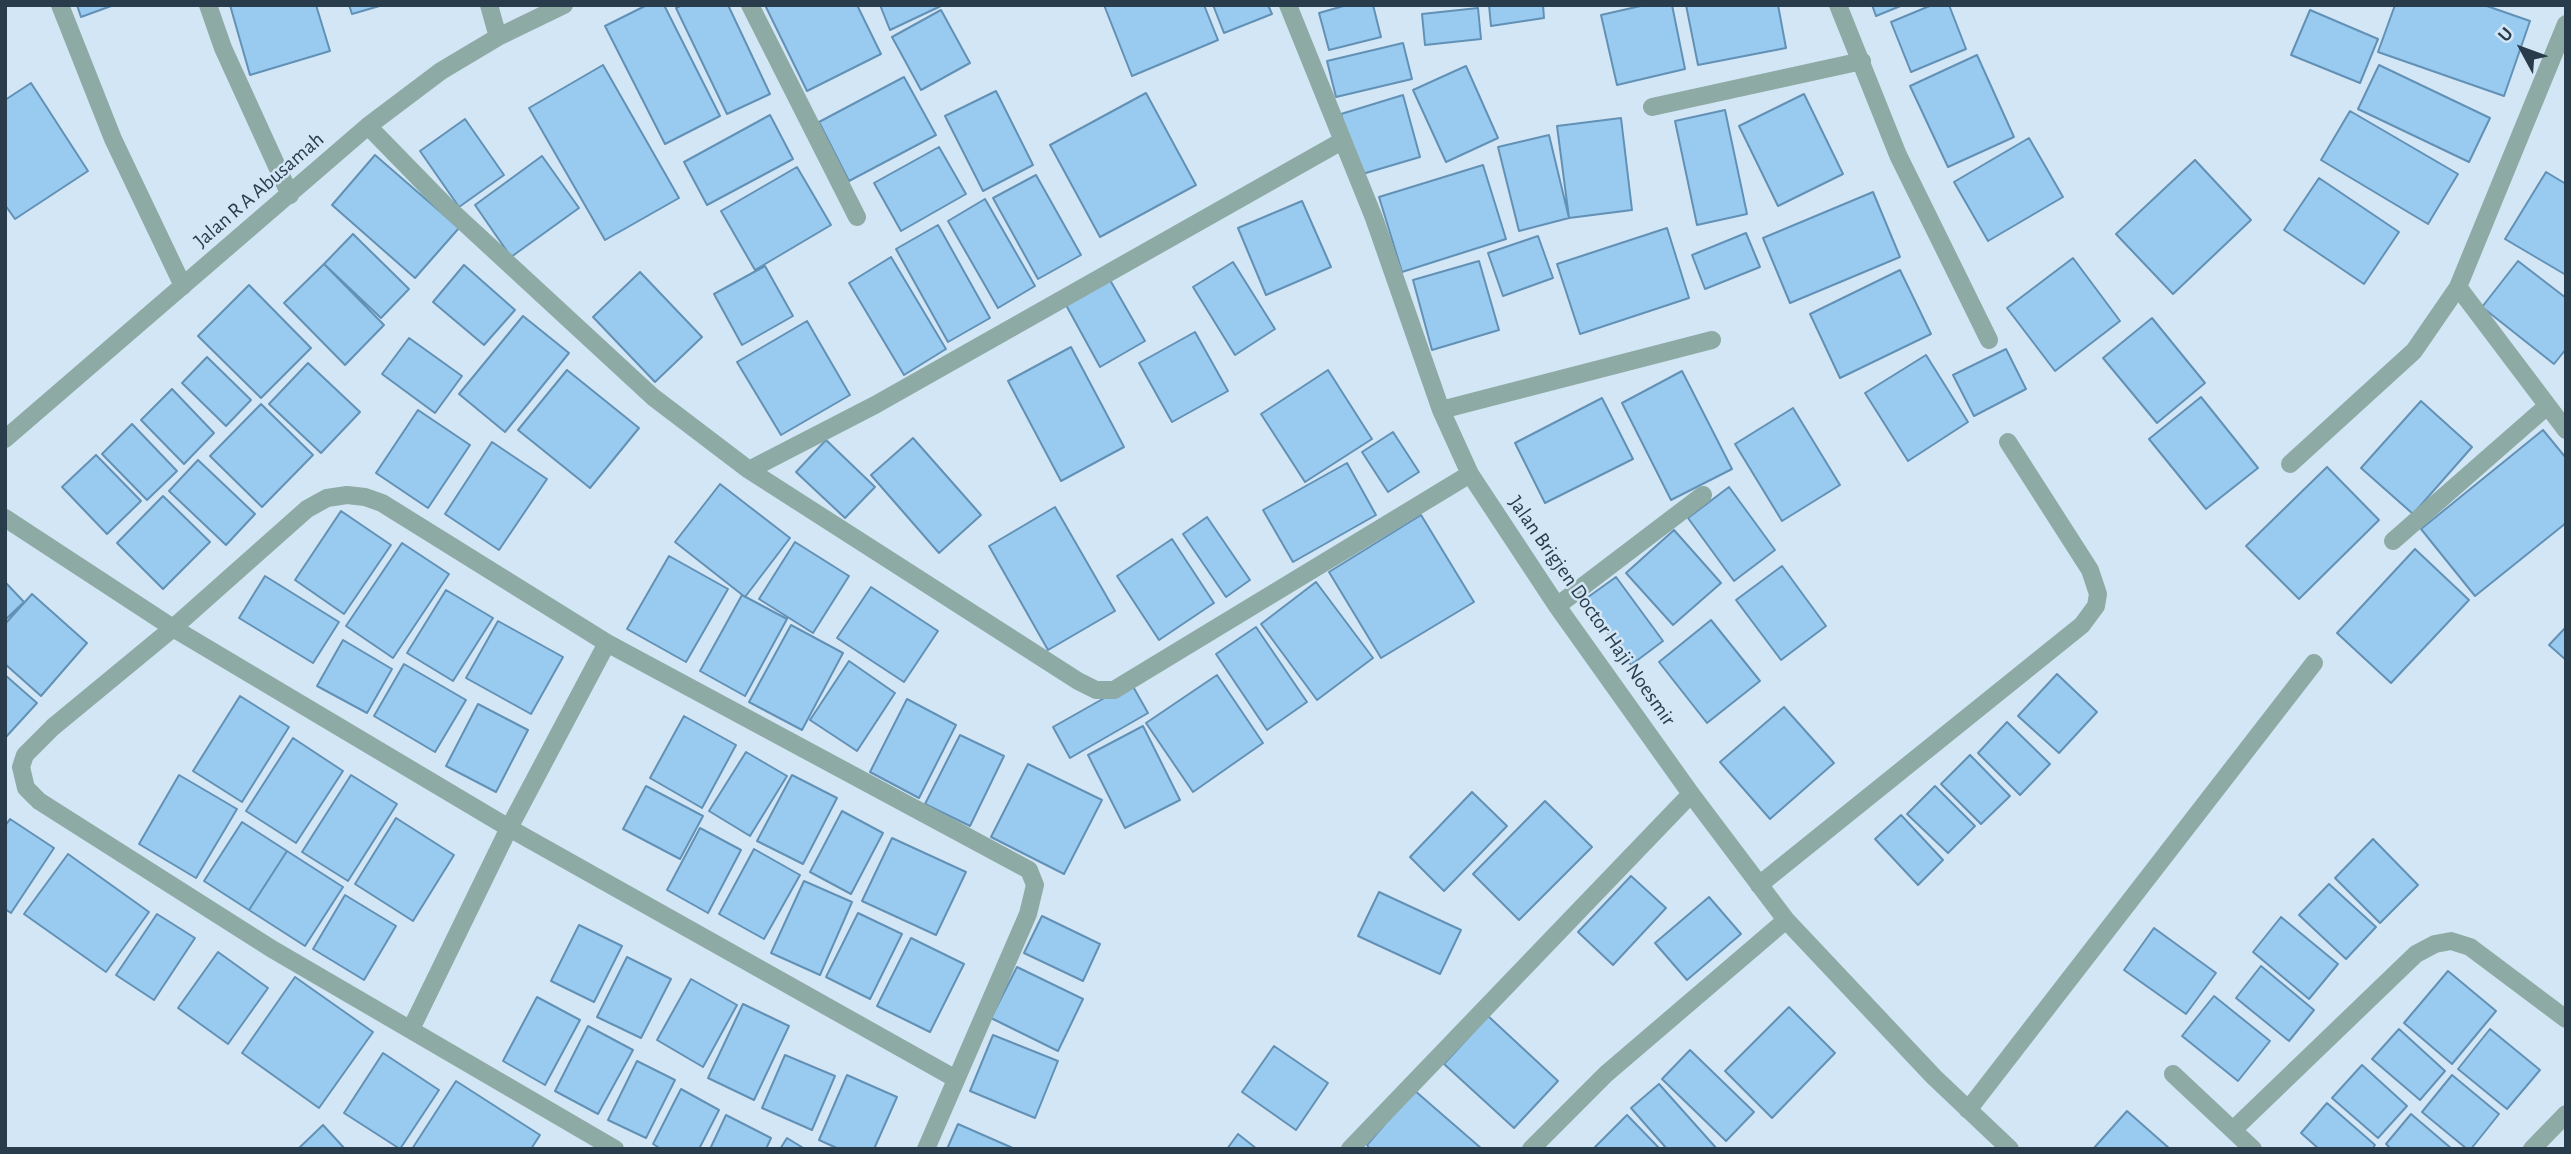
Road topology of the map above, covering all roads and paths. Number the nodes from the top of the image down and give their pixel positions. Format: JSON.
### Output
{"nodes":[{"id":1,"x":60,"y":5,"type":"edge"},
{"id":2,"x":208,"y":5,"type":"edge"},
{"id":3,"x":489,"y":5,"type":"edge"},
{"id":4,"x":564,"y":5,"type":"edge"},
{"id":5,"x":750,"y":5,"type":"edge"},
{"id":6,"x":1288,"y":5,"type":"edge"},
{"id":7,"x":1838,"y":5,"type":"edge"},
{"id":8,"x":2566,"y":24,"type":"edge"},
{"id":9,"x":498,"y":37,"type":"junction"},
{"id":10,"x":1862,"y":61,"type":"junction"},
{"id":11,"x":1652,"y":107,"type":"dead end"},
{"id":12,"x":368,"y":126,"type":"junction"},
{"id":13,"x":1342,"y":141,"type":"junction"},
{"id":14,"x":290,"y":195,"type":"junction"},
{"id":15,"x":857,"y":217,"type":"dead end"},
{"id":16,"x":183,"y":286,"type":"junction"},
{"id":17,"x":2458,"y":287,"type":"junction"},
{"id":18,"x":1712,"y":340,"type":"dead end"},
{"id":19,"x":1989,"y":340,"type":"dead end"},
{"id":20,"x":2546,"y":407,"type":"junction"},
{"id":21,"x":1441,"y":410,"type":"junction"},
{"id":22,"x":2566,"y":430,"type":"edge"},
{"id":23,"x":5,"y":439,"type":"edge"},
{"id":24,"x":2008,"y":442,"type":"dead end"},
{"id":25,"x":2290,"y":464,"type":"dead end"},
{"id":26,"x":749,"y":470,"type":"junction"},
{"id":27,"x":1470,"y":474,"type":"junction"},
{"id":28,"x":1703,"y":495,"type":"dead end"},
{"id":29,"x":5,"y":518,"type":"edge"},
{"id":30,"x":2393,"y":541,"type":"dead end"},
{"id":31,"x":1557,"y":606,"type":"junction"},
{"id":32,"x":173,"y":628,"type":"junction"},
{"id":33,"x":607,"y":643,"type":"junction"},
{"id":34,"x":2314,"y":663,"type":"dead end"},
{"id":35,"x":1691,"y":794,"type":"junction"},
{"id":36,"x":509,"y":828,"type":"junction"},
{"id":37,"x":1759,"y":885,"type":"junction"},
{"id":38,"x":1786,"y":920,"type":"junction"},
{"id":39,"x":2566,"y":1019,"type":"edge"},
{"id":40,"x":411,"y":1029,"type":"junction"},
{"id":41,"x":2173,"y":1074,"type":"dead end"},
{"id":42,"x":956,"y":1079,"type":"junction"},
{"id":43,"x":1968,"y":1110,"type":"junction"},
{"id":44,"x":2566,"y":1114,"type":"edge"},
{"id":45,"x":2233,"y":1130,"type":"junction"},
{"id":46,"x":615,"y":1149,"type":"edge"},
{"id":47,"x":926,"y":1149,"type":"edge"},
{"id":48,"x":1350,"y":1149,"type":"edge"},
{"id":49,"x":1531,"y":1149,"type":"edge"},
{"id":50,"x":2010,"y":1149,"type":"edge"},
{"id":51,"x":2253,"y":1149,"type":"edge"},
{"id":52,"x":2532,"y":1149,"type":"edge"}],
"edges":[{"from":1,"to":16,"type":"street"},
{"from":2,"to":14,"type":"street"},
{"from":3,"to":9,"type":"street"},
{"from":4,"to":9,"type":"street","name":"Jalan R A Abusamah"},
{"from":5,"to":15,"type":"street"},
{"from":6,"to":13,"type":"street","name":"Jalan Brigjen Doctor Haji Noesmir"},
{"from":7,"to":10,"type":"street"},
{"from":8,"to":17,"type":"street"},
{"from":9,"to":12,"type":"street","name":"Jalan R A Abusamah"},
{"from":10,"to":11,"type":"street"},
{"from":10,"to":19,"type":"street"},
{"from":12,"to":14,"type":"street","name":"Jalan R A Abusamah"},
{"from":12,"to":26,"type":"street"},
{"from":13,"to":21,"type":"street","name":"Jalan Brigjen Doctor Haji Noesmir"},
{"from":13,"to":26,"type":"street"},
{"from":14,"to":16,"type":"street","name":"Jalan R A Abusamah"},
{"from":16,"to":23,"type":"street","name":"Jalan R A Abusamah"},
{"from":17,"to":20,"type":"street"},
{"from":17,"to":25,"type":"street"},
{"from":18,"to":21,"type":"street"},
{"from":20,"to":22,"type":"street"},
{"from":20,"to":30,"type":"street"},
{"from":21,"to":27,"type":"street","name":"Jalan Brigjen Doctor Haji Noesmir"},
{"from":24,"to":37,"type":"street"},
{"from":26,"to":27,"type":"street"},
{"from":27,"to":31,"type":"street","name":"Jalan Brigjen Doctor Haji Noesmir"},
{"from":28,"to":31,"type":"street"},
{"from":29,"to":32,"type":"street"},
{"from":31,"to":35,"type":"street","name":"Jalan Brigjen Doctor Haji Noesmir"},
{"from":32,"to":33,"type":"street"},
{"from":32,"to":36,"type":"street"},
{"from":32,"to":40,"type":"street"},
{"from":33,"to":36,"type":"street"},
{"from":33,"to":42,"type":"street"},
{"from":34,"to":43,"type":"street"},
{"from":35,"to":37,"type":"street","name":"Jalan Brigjen Doctor Haji Noesmir"},
{"from":35,"to":48,"type":"street"},
{"from":36,"to":40,"type":"street"},
{"from":36,"to":42,"type":"street"},
{"from":37,"to":38,"type":"street","name":"Jalan Brigjen Doctor Haji Noesmir"},
{"from":38,"to":43,"type":"street","name":"Jalan Brigjen Doctor Haji Noesmir"},
{"from":38,"to":49,"type":"street"},
{"from":39,"to":45,"type":"street"},
{"from":40,"to":46,"type":"street"},
{"from":41,"to":45,"type":"street"},
{"from":42,"to":47,"type":"street"},
{"from":43,"to":50,"type":"street","name":"Jalan Brigjen Doctor Haji Noesmir"},
{"from":44,"to":52,"type":"street"},
{"from":45,"to":51,"type":"street"}]}
